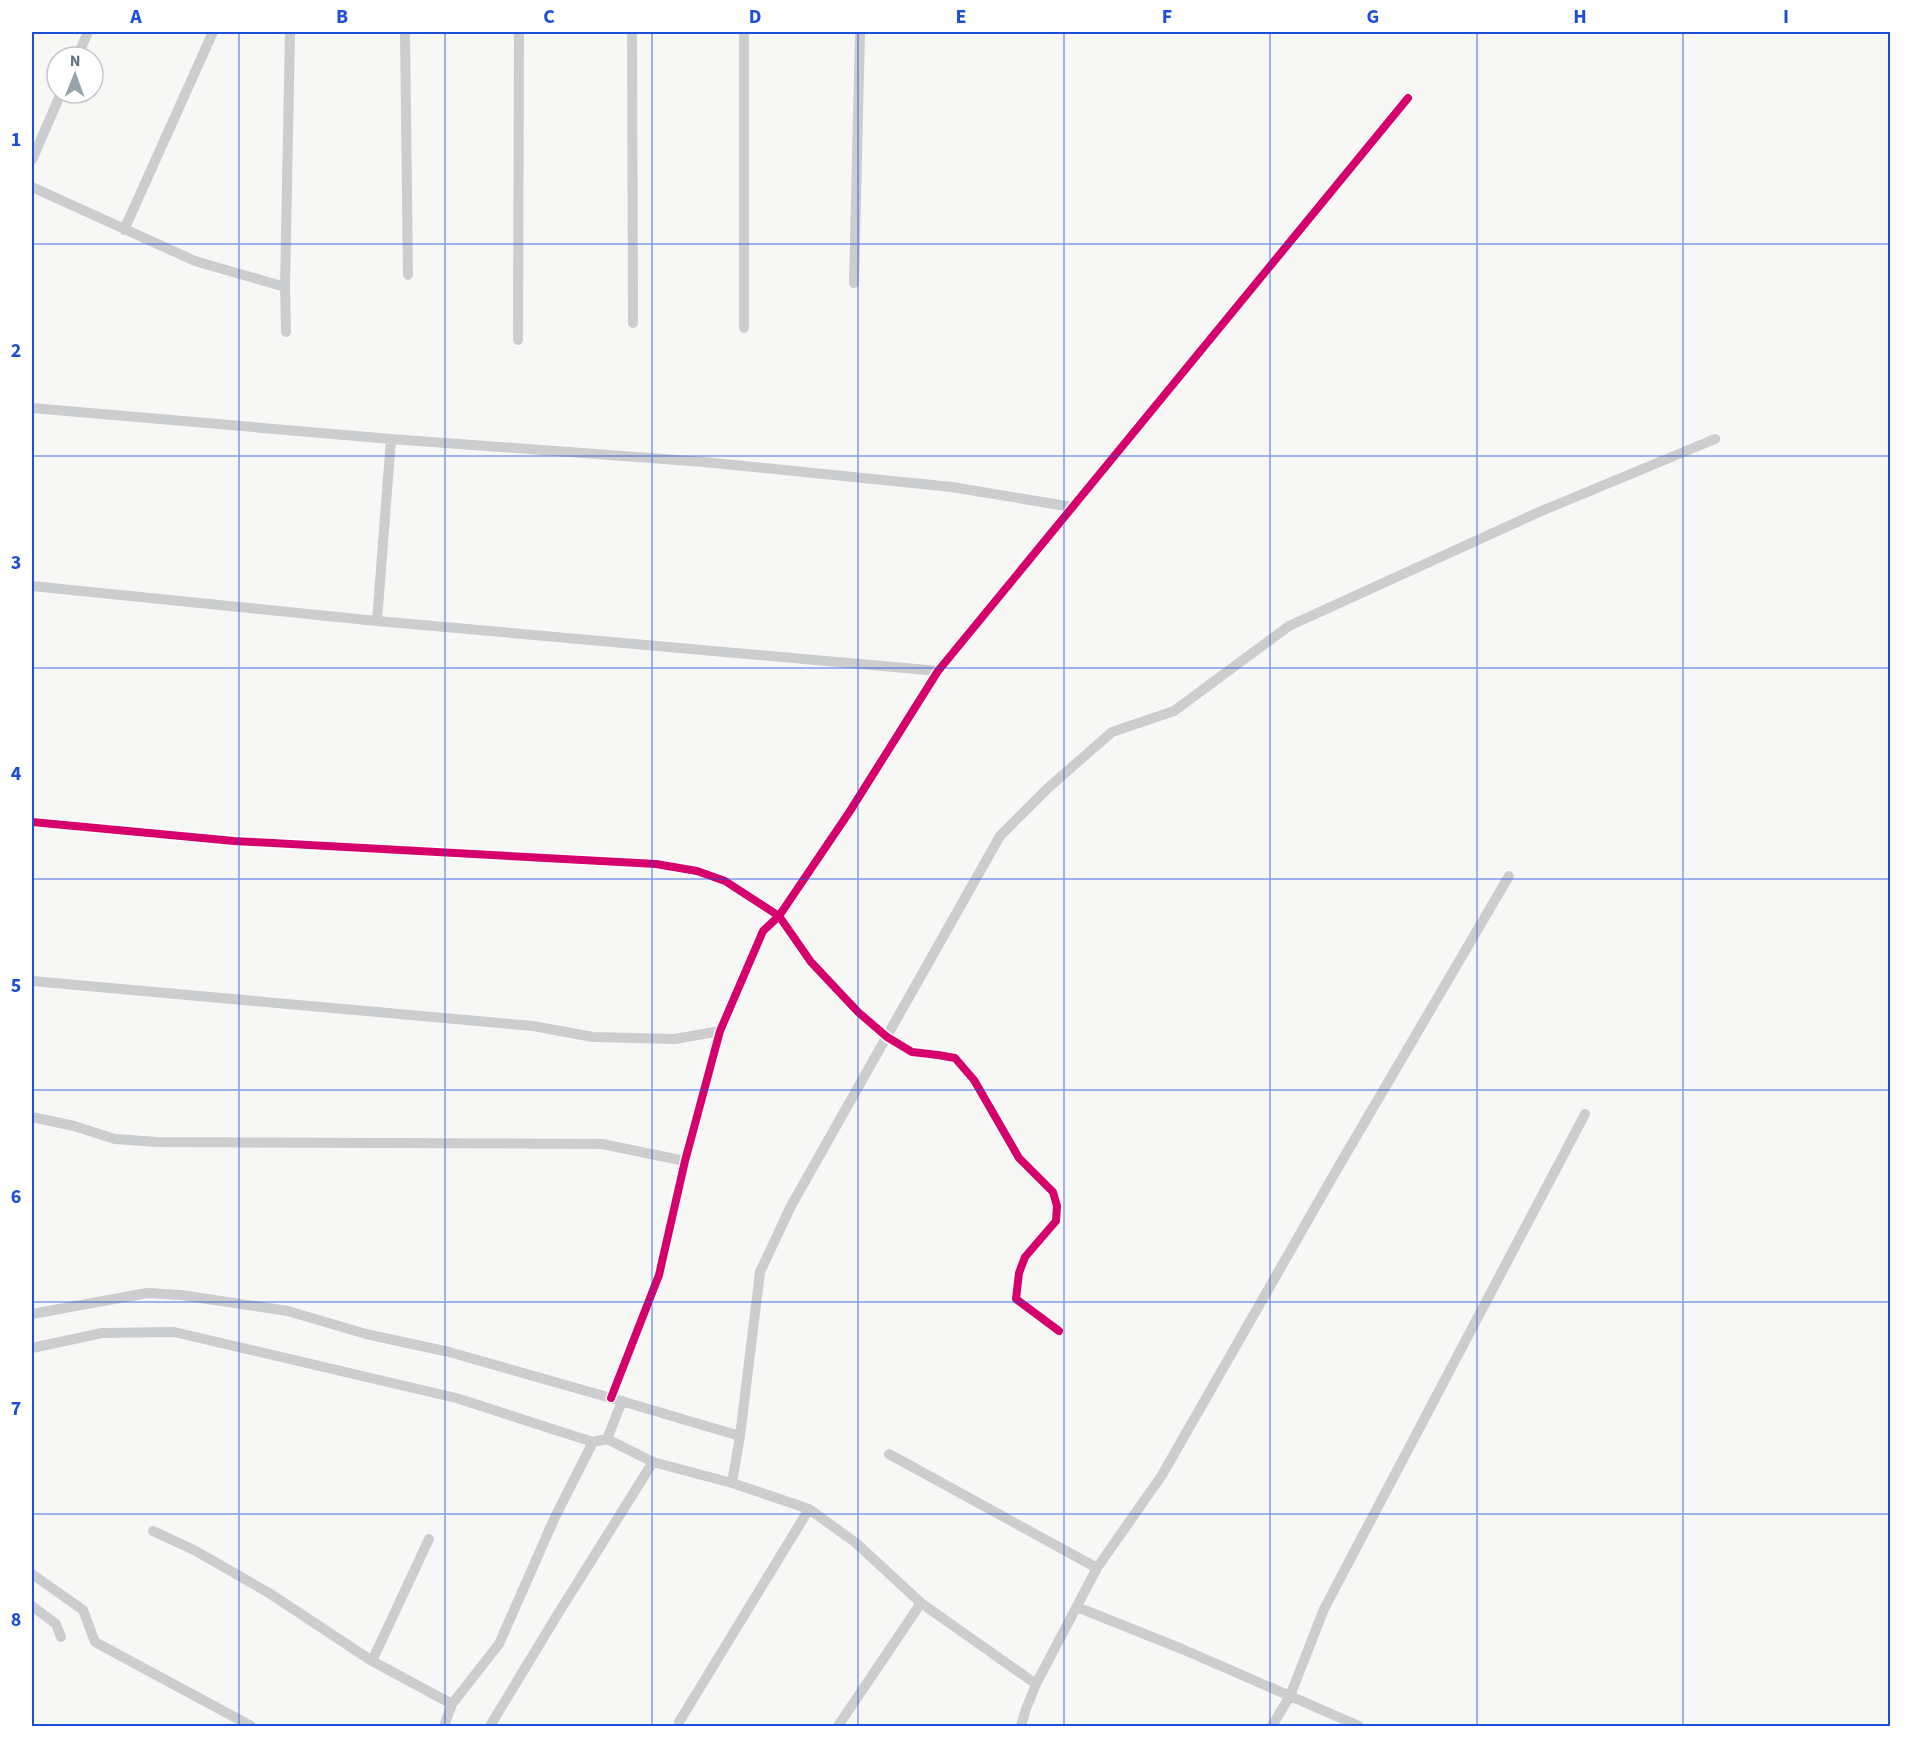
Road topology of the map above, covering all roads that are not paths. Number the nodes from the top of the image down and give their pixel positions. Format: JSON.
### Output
{"nodes":[{"id":1,"x":213,"y":32,"type":"edge"},
{"id":2,"x":290,"y":32,"type":"edge"},
{"id":3,"x":405,"y":32,"type":"edge"},
{"id":4,"x":519,"y":32,"type":"edge"},
{"id":5,"x":632,"y":32,"type":"edge"},
{"id":6,"x":744,"y":32,"type":"edge"},
{"id":7,"x":860,"y":32,"type":"edge"},
{"id":8,"x":1408,"y":98,"type":"dead end"},
{"id":9,"x":56,"y":105,"type":"edge"},
{"id":10,"x":32,"y":160,"type":"edge"},
{"id":11,"x":32,"y":187,"type":"edge"},
{"id":12,"x":124,"y":230,"type":"junction"},
{"id":13,"x":408,"y":275,"type":"dead end"},
{"id":14,"x":854,"y":284,"type":"dead end"},
{"id":15,"x":285,"y":287,"type":"junction"},
{"id":16,"x":633,"y":323,"type":"dead end"},
{"id":17,"x":744,"y":328,"type":"dead end"},
{"id":18,"x":286,"y":332,"type":"dead end"},
{"id":19,"x":518,"y":340,"type":"dead end"},
{"id":20,"x":32,"y":408,"type":"edge"},
{"id":21,"x":391,"y":439,"type":"junction"},
{"id":22,"x":1715,"y":439,"type":"dead end"},
{"id":23,"x":1072,"y":507,"type":"junction"},
{"id":24,"x":32,"y":586,"type":"edge"},
{"id":25,"x":377,"y":621,"type":"junction"},
{"id":26,"x":938,"y":670,"type":"junction"},
{"id":27,"x":32,"y":822,"type":"edge"},
{"id":28,"x":1509,"y":876,"type":"dead end"},
{"id":29,"x":778,"y":916,"type":"junction"},
{"id":30,"x":32,"y":981,"type":"edge"},
{"id":31,"x":720,"y":1031,"type":"junction"},
{"id":32,"x":887,"y":1036,"type":"junction"},
{"id":33,"x":1585,"y":1114,"type":"dead end"},
{"id":34,"x":32,"y":1118,"type":"edge"},
{"id":35,"x":685,"y":1161,"type":"junction"},
{"id":36,"x":32,"y":1314,"type":"edge"},
{"id":37,"x":1059,"y":1331,"type":"dead end"},
{"id":38,"x":32,"y":1348,"type":"edge"},
{"id":39,"x":616,"y":1400,"type":"junction"},
{"id":40,"x":740,"y":1436,"type":"junction"},
{"id":41,"x":607,"y":1439,"type":"junction"},
{"id":42,"x":593,"y":1442,"type":"junction"},
{"id":43,"x":889,"y":1454,"type":"dead end"},
{"id":44,"x":654,"y":1462,"type":"junction"},
{"id":45,"x":732,"y":1483,"type":"junction"},
{"id":46,"x":809,"y":1509,"type":"junction"},
{"id":47,"x":153,"y":1531,"type":"dead end"},
{"id":48,"x":429,"y":1539,"type":"dead end"},
{"id":49,"x":1097,"y":1568,"type":"junction"},
{"id":50,"x":32,"y":1574,"type":"edge"},
{"id":51,"x":921,"y":1603,"type":"junction"},
{"id":52,"x":32,"y":1606,"type":"edge"},
{"id":53,"x":1077,"y":1607,"type":"junction"},
{"id":54,"x":61,"y":1637,"type":"dead end"},
{"id":55,"x":372,"y":1661,"type":"junction"},
{"id":56,"x":1036,"y":1684,"type":"junction"},
{"id":57,"x":1290,"y":1696,"type":"junction"},
{"id":58,"x":452,"y":1704,"type":"junction"},
{"id":59,"x":679,"y":1722,"type":"dead end"},
{"id":60,"x":251,"y":1726,"type":"edge"},
{"id":61,"x":444,"y":1726,"type":"edge"},
{"id":62,"x":490,"y":1726,"type":"edge"},
{"id":63,"x":838,"y":1726,"type":"edge"},
{"id":64,"x":1021,"y":1726,"type":"edge"},
{"id":65,"x":1272,"y":1726,"type":"edge"},
{"id":66,"x":1359,"y":1726,"type":"edge"}],
"edges":[{"from":1,"to":12,"type":"street"},
{"from":2,"to":15,"type":"street"},
{"from":3,"to":13,"type":"street"},
{"from":4,"to":19,"type":"street"},
{"from":5,"to":16,"type":"street"},
{"from":6,"to":17,"type":"street"},
{"from":7,"to":14,"type":"street"},
{"from":8,"to":23,"type":"street"},
{"from":9,"to":10,"type":"street"},
{"from":11,"to":12,"type":"street"},
{"from":12,"to":15,"type":"street"},
{"from":15,"to":18,"type":"street"},
{"from":20,"to":21,"type":"street"},
{"from":21,"to":23,"type":"street"},
{"from":21,"to":25,"type":"street"},
{"from":22,"to":32,"type":"street"},
{"from":23,"to":26,"type":"street"},
{"from":24,"to":25,"type":"street"},
{"from":25,"to":26,"type":"street"},
{"from":26,"to":29,"type":"street"},
{"from":27,"to":29,"type":"street"},
{"from":28,"to":49,"type":"street"},
{"from":29,"to":31,"type":"street"},
{"from":29,"to":32,"type":"street"},
{"from":30,"to":31,"type":"street"},
{"from":31,"to":35,"type":"street"},
{"from":32,"to":37,"type":"street"},
{"from":32,"to":40,"type":"street"},
{"from":33,"to":57,"type":"street"},
{"from":34,"to":35,"type":"street"},
{"from":35,"to":39,"type":"street"},
{"from":36,"to":39,"type":"street"},
{"from":38,"to":42,"type":"street"},
{"from":39,"to":40,"type":"street"},
{"from":39,"to":41,"type":"street"},
{"from":40,"to":45,"type":"street"},
{"from":41,"to":42,"type":"street"},
{"from":41,"to":44,"type":"street"},
{"from":42,"to":58,"type":"street"},
{"from":43,"to":49,"type":"street"},
{"from":44,"to":45,"type":"street"},
{"from":44,"to":62,"type":"street"},
{"from":45,"to":46,"type":"street"},
{"from":46,"to":51,"type":"street"},
{"from":46,"to":59,"type":"street"},
{"from":47,"to":55,"type":"street"},
{"from":48,"to":55,"type":"street"},
{"from":49,"to":53,"type":"street"},
{"from":50,"to":60,"type":"street"},
{"from":51,"to":56,"type":"street"},
{"from":51,"to":63,"type":"street"},
{"from":52,"to":54,"type":"street"},
{"from":53,"to":56,"type":"street"},
{"from":53,"to":57,"type":"street"},
{"from":55,"to":58,"type":"street"},
{"from":56,"to":64,"type":"street"},
{"from":57,"to":65,"type":"street"},
{"from":57,"to":66,"type":"street"},
{"from":58,"to":61,"type":"street"}]}
